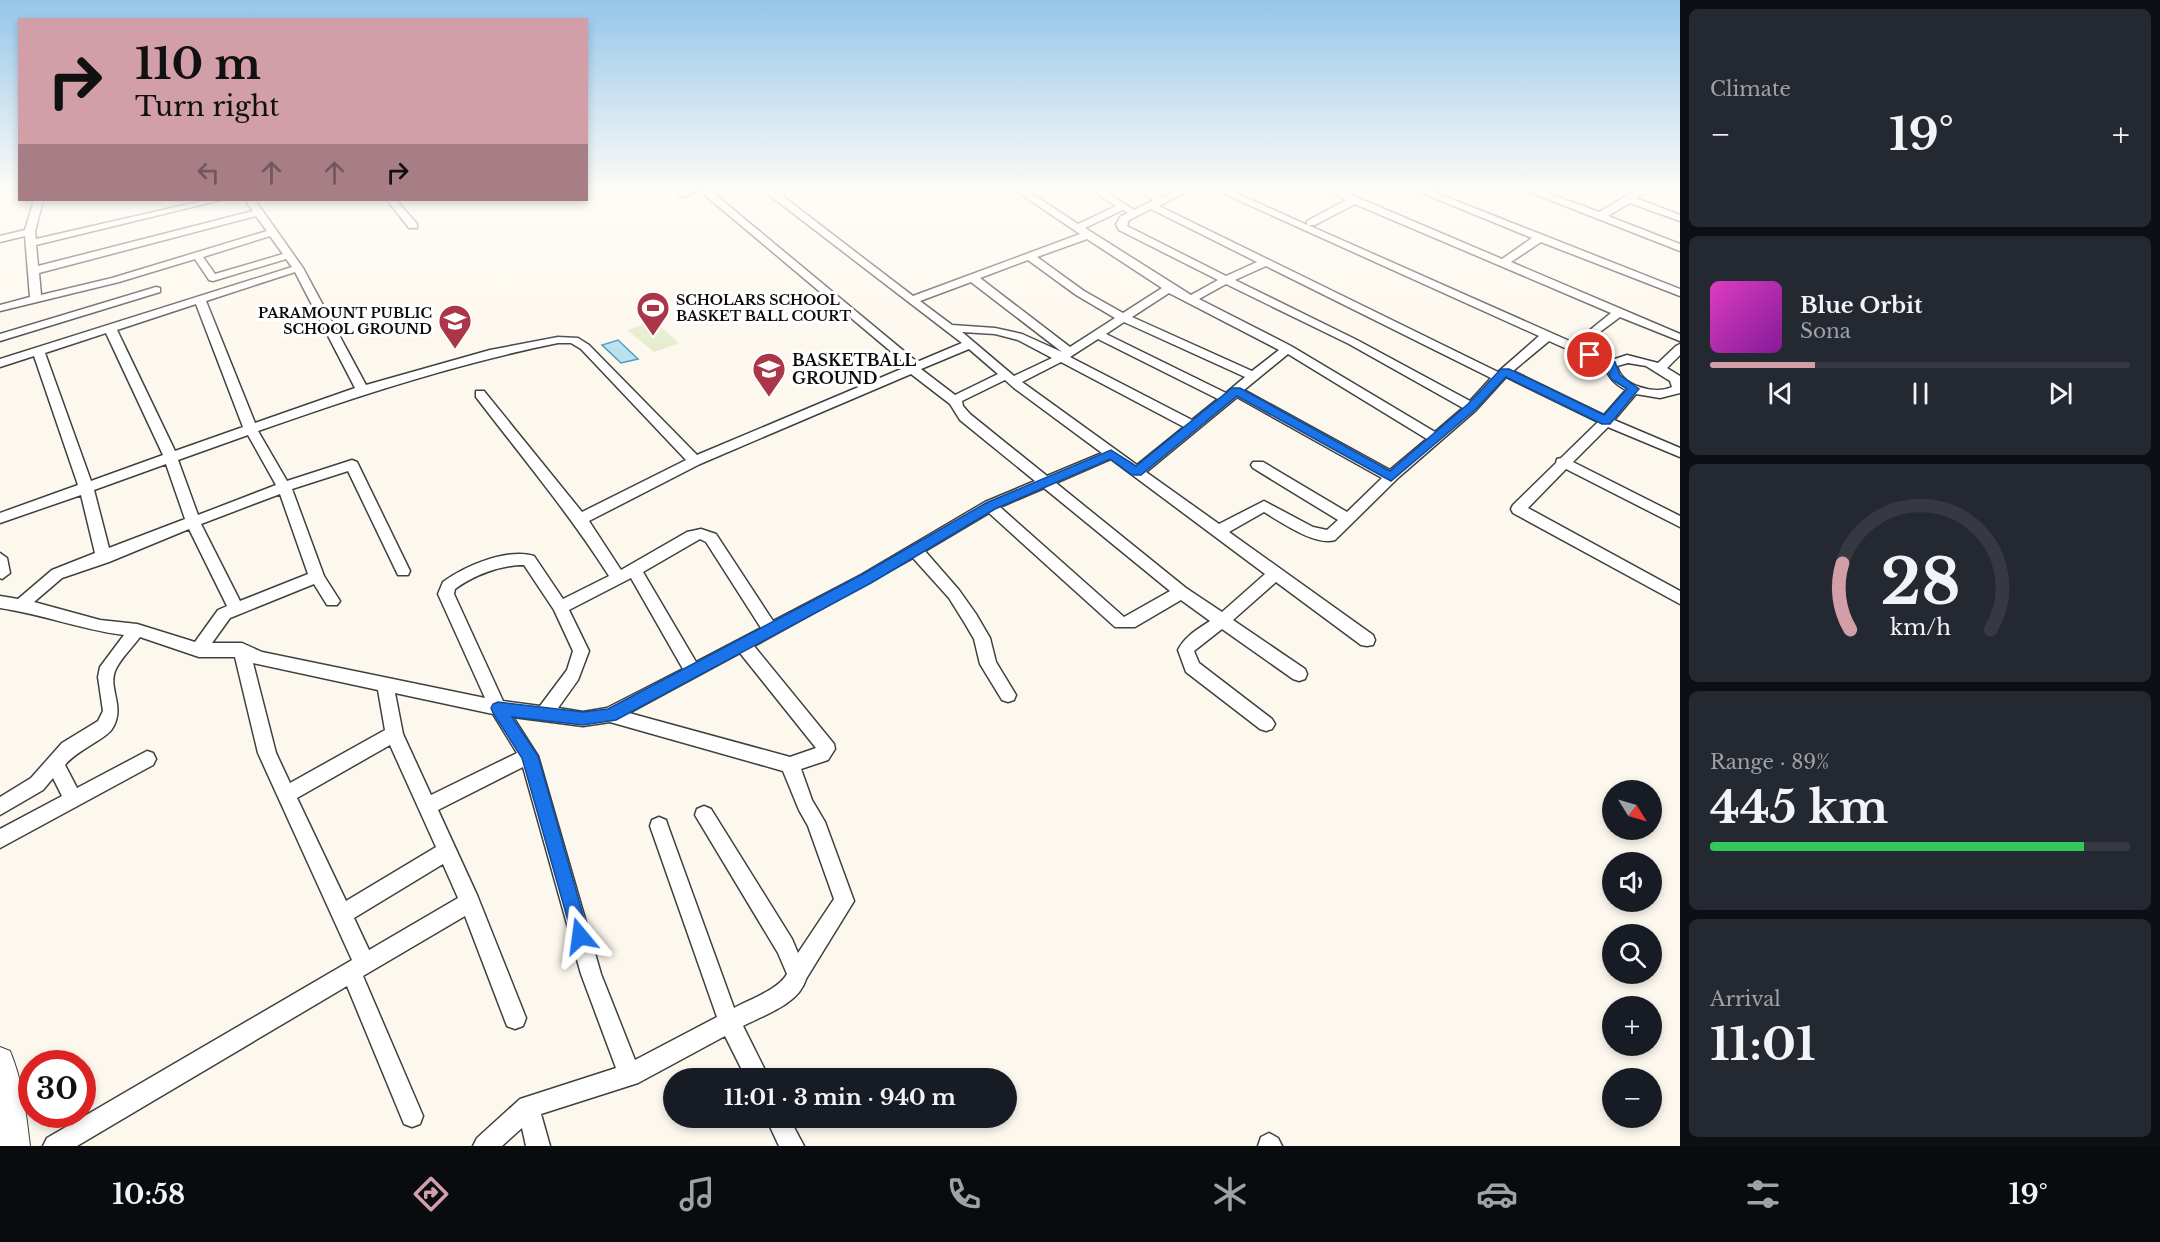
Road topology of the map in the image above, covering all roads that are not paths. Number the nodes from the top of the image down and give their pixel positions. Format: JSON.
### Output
{"nodes":[{"id":1,"x":31,"y":244,"type":"edge"},
{"id":2,"x":135,"y":244,"type":"edge"},
{"id":3,"x":232,"y":244,"type":"edge"},
{"id":4,"x":282,"y":244,"type":"edge"},
{"id":5,"x":768,"y":244,"type":"edge"},
{"id":6,"x":839,"y":244,"type":"edge"},
{"id":7,"x":1061,"y":244,"type":"edge"},
{"id":8,"x":1102,"y":244,"type":"edge"},
{"id":9,"x":1153,"y":244,"type":"edge"},
{"id":10,"x":1235,"y":244,"type":"edge"},
{"id":11,"x":1343,"y":244,"type":"edge"},
{"id":12,"x":1359,"y":244,"type":"edge"},
{"id":13,"x":1459,"y":244,"type":"edge"},
{"id":14,"x":1529,"y":244,"type":"edge"},
{"id":15,"x":1559,"y":244,"type":"edge"},
{"id":16,"x":1568,"y":244,"type":"edge"},
{"id":17,"x":197,"y":255,"type":"junction"},
{"id":18,"x":289,"y":255,"type":"junction"},
{"id":19,"x":1029,"y":256,"type":"junction"},
{"id":20,"x":1266,"y":261,"type":"junction"},
{"id":21,"x":1503,"y":263,"type":"junction"},
{"id":22,"x":298,"y":268,"type":"junction"},
{"id":23,"x":33,"y":271,"type":"junction"},
{"id":24,"x":972,"y":278,"type":"junction"},
{"id":25,"x":1226,"y":280,"type":"junction"},
{"id":26,"x":1676,"y":287,"type":"edge"},
{"id":27,"x":1169,"y":288,"type":"junction"},
{"id":28,"x":156,"y":290,"type":"dead end"},
{"id":29,"x":36,"y":299,"type":"junction"},
{"id":30,"x":200,"y":299,"type":"junction"},
{"id":31,"x":1192,"y":299,"type":"junction"},
{"id":32,"x":912,"y":300,"type":"junction"},
{"id":33,"x":0,"y":308,"type":"edge"},
{"id":34,"x":1619,"y":312,"type":"junction"},
{"id":35,"x":1122,"y":317,"type":"junction"},
{"id":36,"x":110,"y":328,"type":"junction"},
{"id":37,"x":946,"y":328,"type":"junction"},
{"id":38,"x":1096,"y":334,"type":"junction"},
{"id":39,"x":1547,"y":336,"type":"junction"},
{"id":40,"x":0,"y":338,"type":"edge"},
{"id":41,"x":1680,"y":338,"type":"edge"},
{"id":42,"x":1580,"y":343,"type":"junction"},
{"id":43,"x":970,"y":344,"type":"junction"},
{"id":44,"x":1680,"y":348,"type":"edge"},
{"id":45,"x":1287,"y":349,"type":"junction"},
{"id":46,"x":38,"y":351,"type":"junction"},
{"id":47,"x":1066,"y":355,"type":"junction"},
{"id":48,"x":1615,"y":362,"type":"junction"},
{"id":49,"x":0,"y":363,"type":"edge"},
{"id":50,"x":913,"y":367,"type":"junction"},
{"id":51,"x":1661,"y":368,"type":"junction"},
{"id":52,"x":1502,"y":374,"type":"junction"},
{"id":53,"x":1254,"y":376,"type":"junction"},
{"id":54,"x":1010,"y":378,"type":"junction"},
{"id":55,"x":1634,"y":389,"type":"junction"},
{"id":56,"x":362,"y":390,"type":"junction"},
{"id":57,"x":1677,"y":392,"type":"edge"},
{"id":58,"x":480,"y":394,"type":"dead end"},
{"id":59,"x":1231,"y":394,"type":"junction"},
{"id":60,"x":956,"y":402,"type":"junction"},
{"id":61,"x":1472,"y":407,"type":"junction"},
{"id":62,"x":1606,"y":421,"type":"junction"},
{"id":63,"x":1192,"y":426,"type":"junction"},
{"id":64,"x":250,"y":428,"type":"junction"},
{"id":65,"x":1435,"y":438,"type":"junction"},
{"id":66,"x":1680,"y":453,"type":"edge"},
{"id":67,"x":1111,"y":454,"type":"junction"},
{"id":68,"x":170,"y":456,"type":"junction"},
{"id":69,"x":695,"y":461,"type":"junction"},
{"id":70,"x":1562,"y":462,"type":"junction"},
{"id":71,"x":1258,"y":465,"type":"dead end"},
{"id":72,"x":1137,"y":472,"type":"junction"},
{"id":73,"x":1391,"y":477,"type":"junction"},
{"id":74,"x":1047,"y":482,"type":"junction"},
{"id":75,"x":86,"y":487,"type":"junction"},
{"id":76,"x":284,"y":488,"type":"junction"},
{"id":77,"x":990,"y":506,"type":"junction"},
{"id":78,"x":0,"y":518,"type":"edge"},
{"id":79,"x":580,"y":519,"type":"junction"},
{"id":80,"x":1348,"y":519,"type":"junction"},
{"id":81,"x":193,"y":522,"type":"junction"},
{"id":82,"x":1680,"y":522,"type":"edge"},
{"id":83,"x":1219,"y":531,"type":"junction"},
{"id":84,"x":915,"y":550,"type":"junction"},
{"id":85,"x":104,"y":558,"type":"junction"},
{"id":86,"x":634,"y":570,"type":"junction"},
{"id":87,"x":403,"y":571,"type":"dead end"},
{"id":88,"x":1276,"y":573,"type":"junction"},
{"id":89,"x":317,"y":577,"type":"junction"},
{"id":90,"x":619,"y":578,"type":"junction"},
{"id":91,"x":1181,"y":592,"type":"junction"},
{"id":92,"x":1680,"y":598,"type":"edge"},
{"id":93,"x":0,"y":602,"type":"edge"},
{"id":94,"x":332,"y":602,"type":"dead end"},
{"id":95,"x":21,"y":605,"type":"junction"},
{"id":96,"x":560,"y":607,"type":"junction"},
{"id":97,"x":237,"y":609,"type":"junction"},
{"id":98,"x":1223,"y":621,"type":"junction"},
{"id":99,"x":771,"y":629,"type":"junction"},
{"id":100,"x":137,"y":630,"type":"junction"},
{"id":101,"x":1367,"y":640,"type":"dead end"},
{"id":102,"x":743,"y":645,"type":"junction"},
{"id":103,"x":199,"y":650,"type":"junction"},
{"id":104,"x":242,"y":650,"type":"junction"},
{"id":105,"x":693,"y":672,"type":"junction"},
{"id":106,"x":1299,"y":674,"type":"dead end"},
{"id":107,"x":386,"y":685,"type":"junction"},
{"id":108,"x":1008,"y":695,"type":"dead end"},
{"id":109,"x":498,"y":708,"type":"junction"},
{"id":110,"x":544,"y":714,"type":"junction"},
{"id":111,"x":610,"y":715,"type":"junction"},
{"id":112,"x":1266,"y":724,"type":"dead end"},
{"id":113,"x":394,"y":734,"type":"junction"},
{"id":114,"x":530,"y":756,"type":"junction"},
{"id":115,"x":147,"y":759,"type":"dead end"},
{"id":116,"x":55,"y":764,"type":"junction"},
{"id":117,"x":790,"y":765,"type":"junction"},
{"id":118,"x":286,"y":795,"type":"junction"},
{"id":119,"x":73,"y":799,"type":"junction"},
{"id":120,"x":427,"y":806,"type":"junction"},
{"id":121,"x":0,"y":807,"type":"edge"},
{"id":122,"x":704,"y":815,"type":"dead end"},
{"id":123,"x":659,"y":826,"type":"dead end"},
{"id":124,"x":0,"y":839,"type":"edge"},
{"id":125,"x":447,"y":851,"type":"junction"},
{"id":126,"x":470,"y":902,"type":"junction"},
{"id":127,"x":342,"y":914,"type":"junction"},
{"id":128,"x":358,"y":968,"type":"junction"},
{"id":129,"x":797,"y":974,"type":"junction"},
{"id":130,"x":515,"y":1018,"type":"dead end"},
{"id":131,"x":729,"y":1022,"type":"junction"},
{"id":132,"x":0,"y":1060,"type":"edge"},
{"id":133,"x":753,"y":1068,"type":"edge"},
{"id":134,"x":630,"y":1075,"type":"junction"},
{"id":135,"x":528,"y":1107,"type":"junction"},
{"id":136,"x":412,"y":1116,"type":"dead end"},
{"id":137,"x":782,"y":1128,"type":"edge"},
{"id":138,"x":15,"y":1146,"type":"edge"},
{"id":139,"x":55,"y":1146,"type":"edge"},
{"id":140,"x":485,"y":1146,"type":"edge"},
{"id":141,"x":538,"y":1146,"type":"edge"},
{"id":142,"x":792,"y":1146,"type":"edge"}],
"edges":[{"from":1,"to":23,"type":"street"},
{"from":2,"to":23,"type":"street"},
{"from":3,"to":17,"type":"street"},
{"from":4,"to":18,"type":"street"},
{"from":5,"to":50,"type":"street"},
{"from":6,"to":32,"type":"street"},
{"from":7,"to":19,"type":"street"},
{"from":8,"to":27,"type":"street"},
{"from":9,"to":25,"type":"street"},
{"from":10,"to":20,"type":"street"},
{"from":11,"to":39,"type":"street"},
{"from":12,"to":42,"type":"street"},
{"from":13,"to":21,"type":"street"},
{"from":14,"to":21,"type":"street"},
{"from":15,"to":26,"type":"street"},
{"from":16,"to":26,"type":"street"},
{"from":17,"to":18,"type":"street"},
{"from":17,"to":29,"type":"street"},
{"from":18,"to":22,"type":"street"},
{"from":19,"to":24,"type":"street"},
{"from":19,"to":35,"type":"street"},
{"from":20,"to":25,"type":"street"},
{"from":20,"to":52,"type":"street"},
{"from":21,"to":34,"type":"street"},
{"from":22,"to":30,"type":"street"},
{"from":22,"to":56,"type":"street"},
{"from":23,"to":29,"type":"street"},
{"from":24,"to":32,"type":"street"},
{"from":24,"to":47,"type":"street"},
{"from":25,"to":31,"type":"street"},
{"from":25,"to":61,"type":"street"},
{"from":27,"to":31,"type":"street"},
{"from":27,"to":35,"type":"street"},
{"from":28,"to":40,"type":"street"},
{"from":29,"to":33,"type":"street"},
{"from":30,"to":36,"type":"street"},
{"from":30,"to":64,"type":"street"},
{"from":31,"to":45,"type":"street"},
{"from":32,"to":37,"type":"street"},
{"from":34,"to":41,"type":"street"},
{"from":34,"to":42,"type":"street"},
{"from":35,"to":38,"type":"street"},
{"from":35,"to":53,"type":"street"},
{"from":36,"to":46,"type":"street"},
{"from":36,"to":68,"type":"street"},
{"from":37,"to":43,"type":"street"},
{"from":37,"to":47,"type":"street"},
{"from":38,"to":47,"type":"street"},
{"from":38,"to":59,"type":"street"},
{"from":39,"to":48,"type":"street"},
{"from":39,"to":52,"type":"street"},
{"from":42,"to":48,"type":"street"},
{"from":43,"to":50,"type":"street"},
{"from":43,"to":54,"type":"street"},
{"from":44,"to":51,"type":"street"},
{"from":45,"to":53,"type":"street"},
{"from":45,"to":65,"type":"street"},
{"from":46,"to":49,"type":"street"},
{"from":46,"to":75,"type":"street"},
{"from":47,"to":54,"type":"street"},
{"from":47,"to":63,"type":"street"},
{"from":48,"to":51,"type":"street"},
{"from":48,"to":55,"type":"street"},
{"from":50,"to":60,"type":"street"},
{"from":50,"to":69,"type":"street"},
{"from":51,"to":57,"type":"street"},
{"from":52,"to":61,"type":"street"},
{"from":52,"to":62,"type":"street"},
{"from":53,"to":59,"type":"street"},
{"from":54,"to":60,"type":"street"},
{"from":54,"to":67,"type":"street"},
{"from":55,"to":57,"type":"street"},
{"from":55,"to":62,"type":"street"},
{"from":56,"to":64,"type":"street"},
{"from":56,"to":69,"type":"street"},
{"from":58,"to":79,"type":"street"},
{"from":59,"to":63,"type":"street"},
{"from":59,"to":73,"type":"street"},
{"from":60,"to":74,"type":"street"},
{"from":61,"to":65,"type":"street"},
{"from":62,"to":66,"type":"street"},
{"from":62,"to":70,"type":"street"},
{"from":63,"to":72,"type":"street"},
{"from":64,"to":68,"type":"street"},
{"from":64,"to":76,"type":"street"},
{"from":65,"to":73,"type":"street"},
{"from":67,"to":72,"type":"street"},
{"from":67,"to":74,"type":"street"},
{"from":68,"to":75,"type":"street"},
{"from":68,"to":81,"type":"street"},
{"from":69,"to":79,"type":"street"},
{"from":70,"to":82,"type":"street"},
{"from":70,"to":92,"type":"street"},
{"from":71,"to":80,"type":"street"},
{"from":72,"to":83,"type":"street"},
{"from":73,"to":80,"type":"street"},
{"from":74,"to":77,"type":"street"},
{"from":74,"to":91,"type":"street"},
{"from":75,"to":78,"type":"street"},
{"from":75,"to":85,"type":"street"},
{"from":76,"to":81,"type":"street"},
{"from":76,"to":87,"type":"street"},
{"from":76,"to":89,"type":"street"},
{"from":77,"to":84,"type":"street"},
{"from":77,"to":91,"type":"street"},
{"from":79,"to":90,"type":"street"},
{"from":80,"to":83,"type":"street"},
{"from":81,"to":85,"type":"street"},
{"from":81,"to":97,"type":"street"},
{"from":83,"to":88,"type":"street"},
{"from":84,"to":99,"type":"street"},
{"from":84,"to":108,"type":"street"},
{"from":85,"to":95,"type":"street"},
{"from":86,"to":90,"type":"street"},
{"from":86,"to":99,"type":"street"},
{"from":86,"to":105,"type":"street"},
{"from":88,"to":98,"type":"street"},
{"from":88,"to":101,"type":"street"},
{"from":89,"to":94,"type":"street"},
{"from":89,"to":97,"type":"street"},
{"from":90,"to":96,"type":"street"},
{"from":91,"to":98,"type":"street"},
{"from":93,"to":95,"type":"street"},
{"from":95,"to":100,"type":"street"},
{"from":96,"to":109,"type":"street"},
{"from":96,"to":110,"type":"street"},
{"from":97,"to":103,"type":"street"},
{"from":98,"to":106,"type":"street"},
{"from":98,"to":112,"type":"street"},
{"from":99,"to":102,"type":"street"},
{"from":100,"to":103,"type":"street"},
{"from":100,"to":116,"type":"street"},
{"from":102,"to":105,"type":"street"},
{"from":102,"to":117,"type":"street"},
{"from":103,"to":104,"type":"street"},
{"from":104,"to":107,"type":"street"},
{"from":104,"to":118,"type":"street"},
{"from":105,"to":111,"type":"street"},
{"from":107,"to":109,"type":"street"},
{"from":107,"to":113,"type":"street"},
{"from":109,"to":110,"type":"street"},
{"from":109,"to":114,"type":"street"},
{"from":110,"to":111,"type":"street"},
{"from":111,"to":117,"type":"street"},
{"from":113,"to":118,"type":"street"},
{"from":113,"to":120,"type":"street"},
{"from":114,"to":120,"type":"street"},
{"from":114,"to":134,"type":"street"},
{"from":115,"to":119,"type":"street"},
{"from":116,"to":119,"type":"street"},
{"from":116,"to":121,"type":"street"},
{"from":117,"to":129,"type":"street"},
{"from":118,"to":127,"type":"street"},
{"from":119,"to":124,"type":"street"},
{"from":120,"to":125,"type":"street"},
{"from":122,"to":129,"type":"street"},
{"from":123,"to":131,"type":"street"},
{"from":125,"to":126,"type":"street"},
{"from":125,"to":127,"type":"street"},
{"from":126,"to":128,"type":"street"},
{"from":126,"to":130,"type":"street"},
{"from":127,"to":128,"type":"street"},
{"from":128,"to":136,"type":"street"},
{"from":128,"to":139,"type":"street"},
{"from":129,"to":131,"type":"street"},
{"from":131,"to":133,"type":"street"},
{"from":131,"to":134,"type":"street"},
{"from":132,"to":138,"type":"street"},
{"from":134,"to":135,"type":"street"},
{"from":135,"to":140,"type":"street"},
{"from":135,"to":141,"type":"street"},
{"from":137,"to":142,"type":"street"}]}
